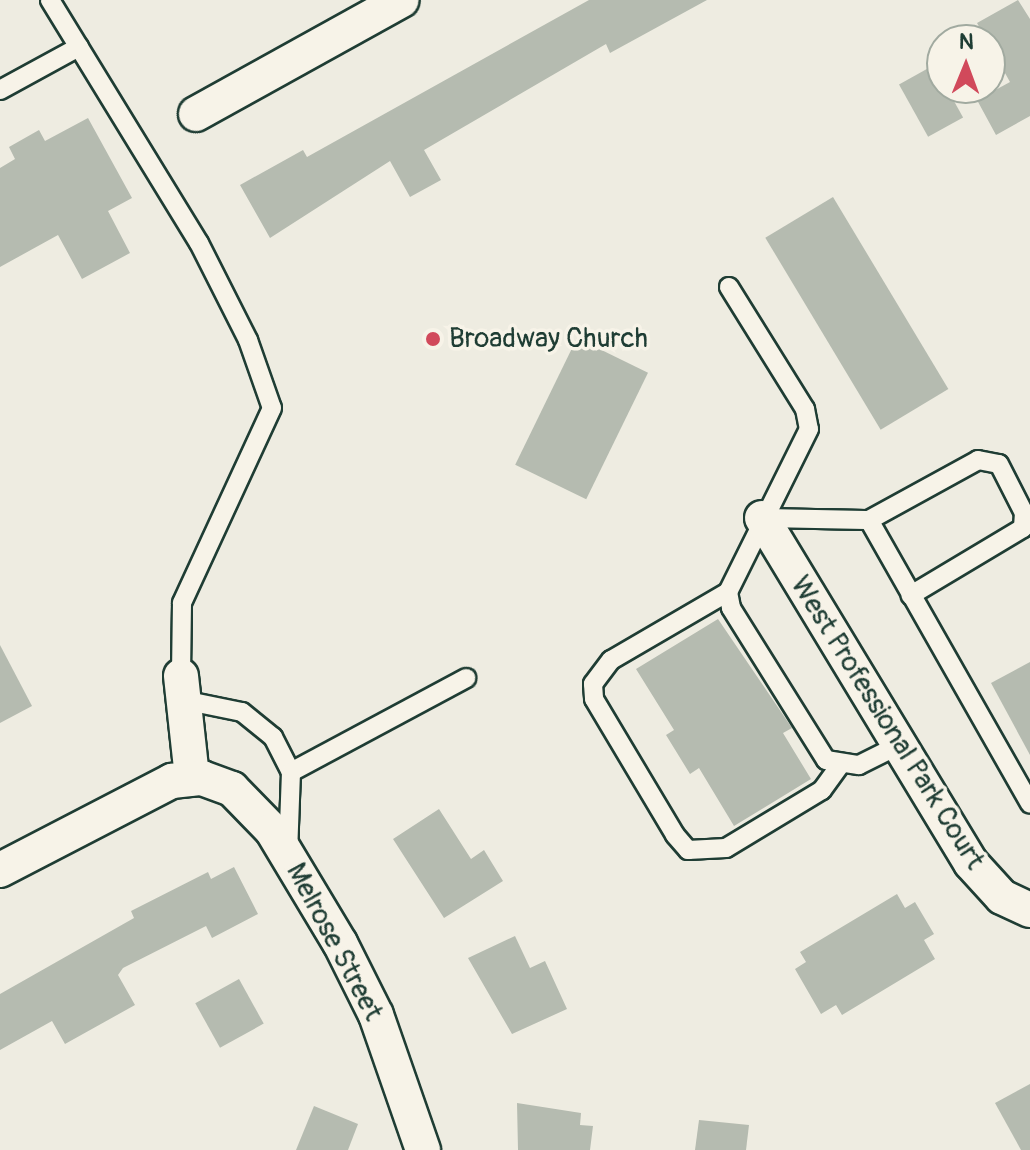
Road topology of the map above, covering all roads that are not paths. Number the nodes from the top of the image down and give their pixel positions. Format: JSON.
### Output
{"nodes":[{"id":1,"x":50,"y":0,"type":"edge"},
{"id":2,"x":402,"y":0,"type":"edge"},
{"id":3,"x":79,"y":47,"type":"junction"},
{"id":4,"x":0,"y":90,"type":"edge"},
{"id":5,"x":196,"y":114,"type":"dead end"},
{"id":6,"x":729,"y":287,"type":"dead end"},
{"id":7,"x":762,"y":518,"type":"junction"},
{"id":8,"x":869,"y":520,"type":"junction"},
{"id":9,"x":728,"y":592,"type":"junction"},
{"id":10,"x":911,"y":595,"type":"junction"},
{"id":11,"x":466,"y":678,"type":"dead end"},
{"id":12,"x":182,"y":688,"type":"junction"},
{"id":13,"x":897,"y":746,"type":"junction"},
{"id":14,"x":839,"y":767,"type":"junction"},
{"id":15,"x":291,"y":772,"type":"junction"},
{"id":16,"x":192,"y":778,"type":"junction"},
{"id":17,"x":1030,"y":803,"type":"edge"},
{"id":18,"x":288,"y":856,"type":"junction"},
{"id":19,"x":0,"y":870,"type":"edge"},
{"id":20,"x":1030,"y":910,"type":"edge"},
{"id":21,"x":423,"y":1150,"type":"edge"}],
"edges":[{"from":1,"to":3,"type":"lane"},
{"from":2,"to":5,"type":"street"},
{"from":3,"to":4,"type":"lane"},
{"from":3,"to":12,"type":"lane"},
{"from":6,"to":7,"type":"lane"},
{"from":7,"to":8,"type":"lane"},
{"from":7,"to":9,"type":"lane"},
{"from":7,"to":13,"type":"street","name":"West Professional Park Court"},
{"from":8,"to":10,"type":"lane"},
{"from":8,"to":10,"type":"lane"},
{"from":9,"to":14,"type":"lane"},
{"from":9,"to":14,"type":"lane"},
{"from":10,"to":17,"type":"lane"},
{"from":11,"to":15,"type":"lane"},
{"from":12,"to":15,"type":"lane"},
{"from":12,"to":16,"type":"street"},
{"from":13,"to":14,"type":"lane"},
{"from":13,"to":20,"type":"street","name":"West Professional Park Court"},
{"from":15,"to":18,"type":"lane"},
{"from":16,"to":18,"type":"street","name":"Melrose Street"},
{"from":16,"to":19,"type":"street"},
{"from":18,"to":21,"type":"street","name":"Melrose Street"}]}
